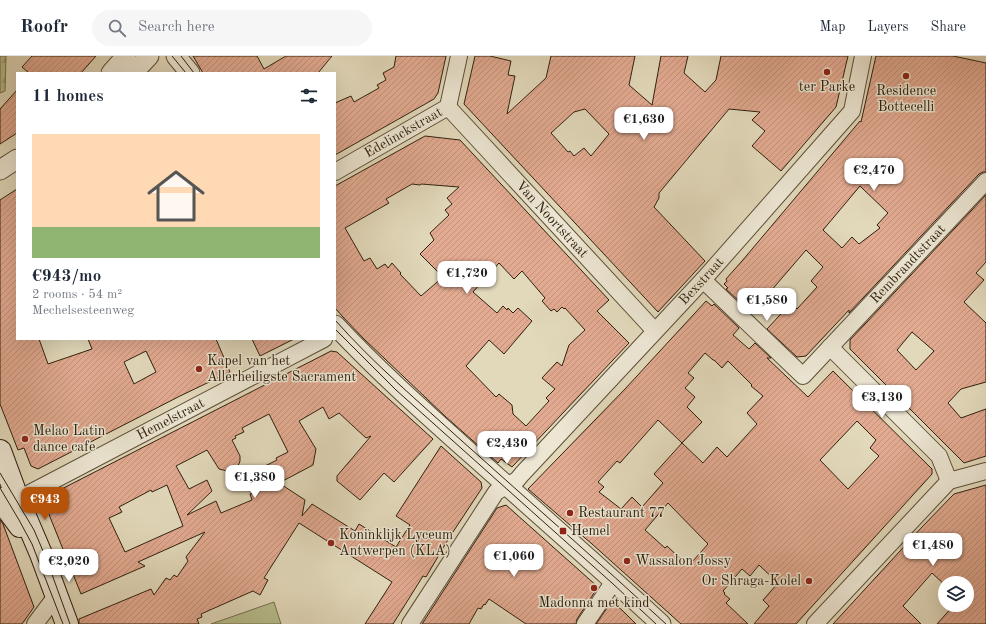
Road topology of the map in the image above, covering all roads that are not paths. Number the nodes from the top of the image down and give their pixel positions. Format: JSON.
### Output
{"nodes":[{"id":1,"x":126,"y":56,"type":"edge"},
{"id":2,"x":148,"y":56,"type":"edge"},
{"id":3,"x":176,"y":56,"type":"edge"},
{"id":4,"x":460,"y":56,"type":"edge"},
{"id":5,"x":863,"y":56,"type":"edge"},
{"id":6,"x":112,"y":72,"type":"edge"},
{"id":7,"x":134,"y":72,"type":"edge"},
{"id":8,"x":189,"y":72,"type":"edge"},
{"id":9,"x":448,"y":107,"type":"junction"},
{"id":10,"x":16,"y":160,"type":"edge"},
{"id":11,"x":0,"y":170,"type":"edge"},
{"id":12,"x":336,"y":171,"type":"edge"},
{"id":13,"x":986,"y":181,"type":"edge"},
{"id":14,"x":703,"y":280,"type":"junction"},
{"id":15,"x":655,"y":331,"type":"junction"},
{"id":16,"x":336,"y":334,"type":"edge"},
{"id":17,"x":316,"y":340,"type":"edge"},
{"id":18,"x":830,"y":347,"type":"junction"},
{"id":19,"x":0,"y":451,"type":"edge"},
{"id":20,"x":986,"y":471,"type":"edge"},
{"id":21,"x":948,"y":481,"type":"junction"},
{"id":22,"x":507,"y":486,"type":"junction"},
{"id":23,"x":8,"y":502,"type":"edge"},
{"id":24,"x":614,"y":581,"type":"junction"},
{"id":25,"x":56,"y":596,"type":"junction"},
{"id":26,"x":35,"y":624,"type":"edge"},
{"id":27,"x":67,"y":624,"type":"edge"},
{"id":28,"x":410,"y":624,"type":"edge"},
{"id":29,"x":585,"y":624,"type":"edge"},
{"id":30,"x":661,"y":624,"type":"edge"},
{"id":31,"x":815,"y":624,"type":"edge"}],
"edges":[{"from":1,"to":6,"type":"street"},
{"from":2,"to":7,"type":"street"},
{"from":3,"to":8,"type":"street"},
{"from":4,"to":9,"type":"street","name":"Edelinckstraat"},
{"from":5,"to":14,"type":"street","name":"Bexstraat"},
{"from":9,"to":12,"type":"street","name":"Edelinckstraat"},
{"from":9,"to":15,"type":"street","name":"Van Noortstraat"},
{"from":10,"to":11,"type":"street"},
{"from":13,"to":18,"type":"street","name":"Rembrandtstraat"},
{"from":14,"to":15,"type":"street","name":"Bexstraat"},
{"from":14,"to":18,"type":"street","name":"Rembrandtstraat"},
{"from":15,"to":22,"type":"street","name":"Bexstraat"},
{"from":16,"to":22,"type":"street"},
{"from":17,"to":23,"type":"street","name":"Hemelstraat"},
{"from":18,"to":21,"type":"street"},
{"from":19,"to":23,"type":"main road"},
{"from":20,"to":21,"type":"street"},
{"from":21,"to":31,"type":"street"},
{"from":22,"to":24,"type":"street"},
{"from":22,"to":28,"type":"street","name":"Bexstraat"},
{"from":23,"to":25,"type":"main road"},
{"from":24,"to":29,"type":"street"},
{"from":24,"to":30,"type":"street"},
{"from":25,"to":26,"type":"street"},
{"from":25,"to":27,"type":"main road"}]}
